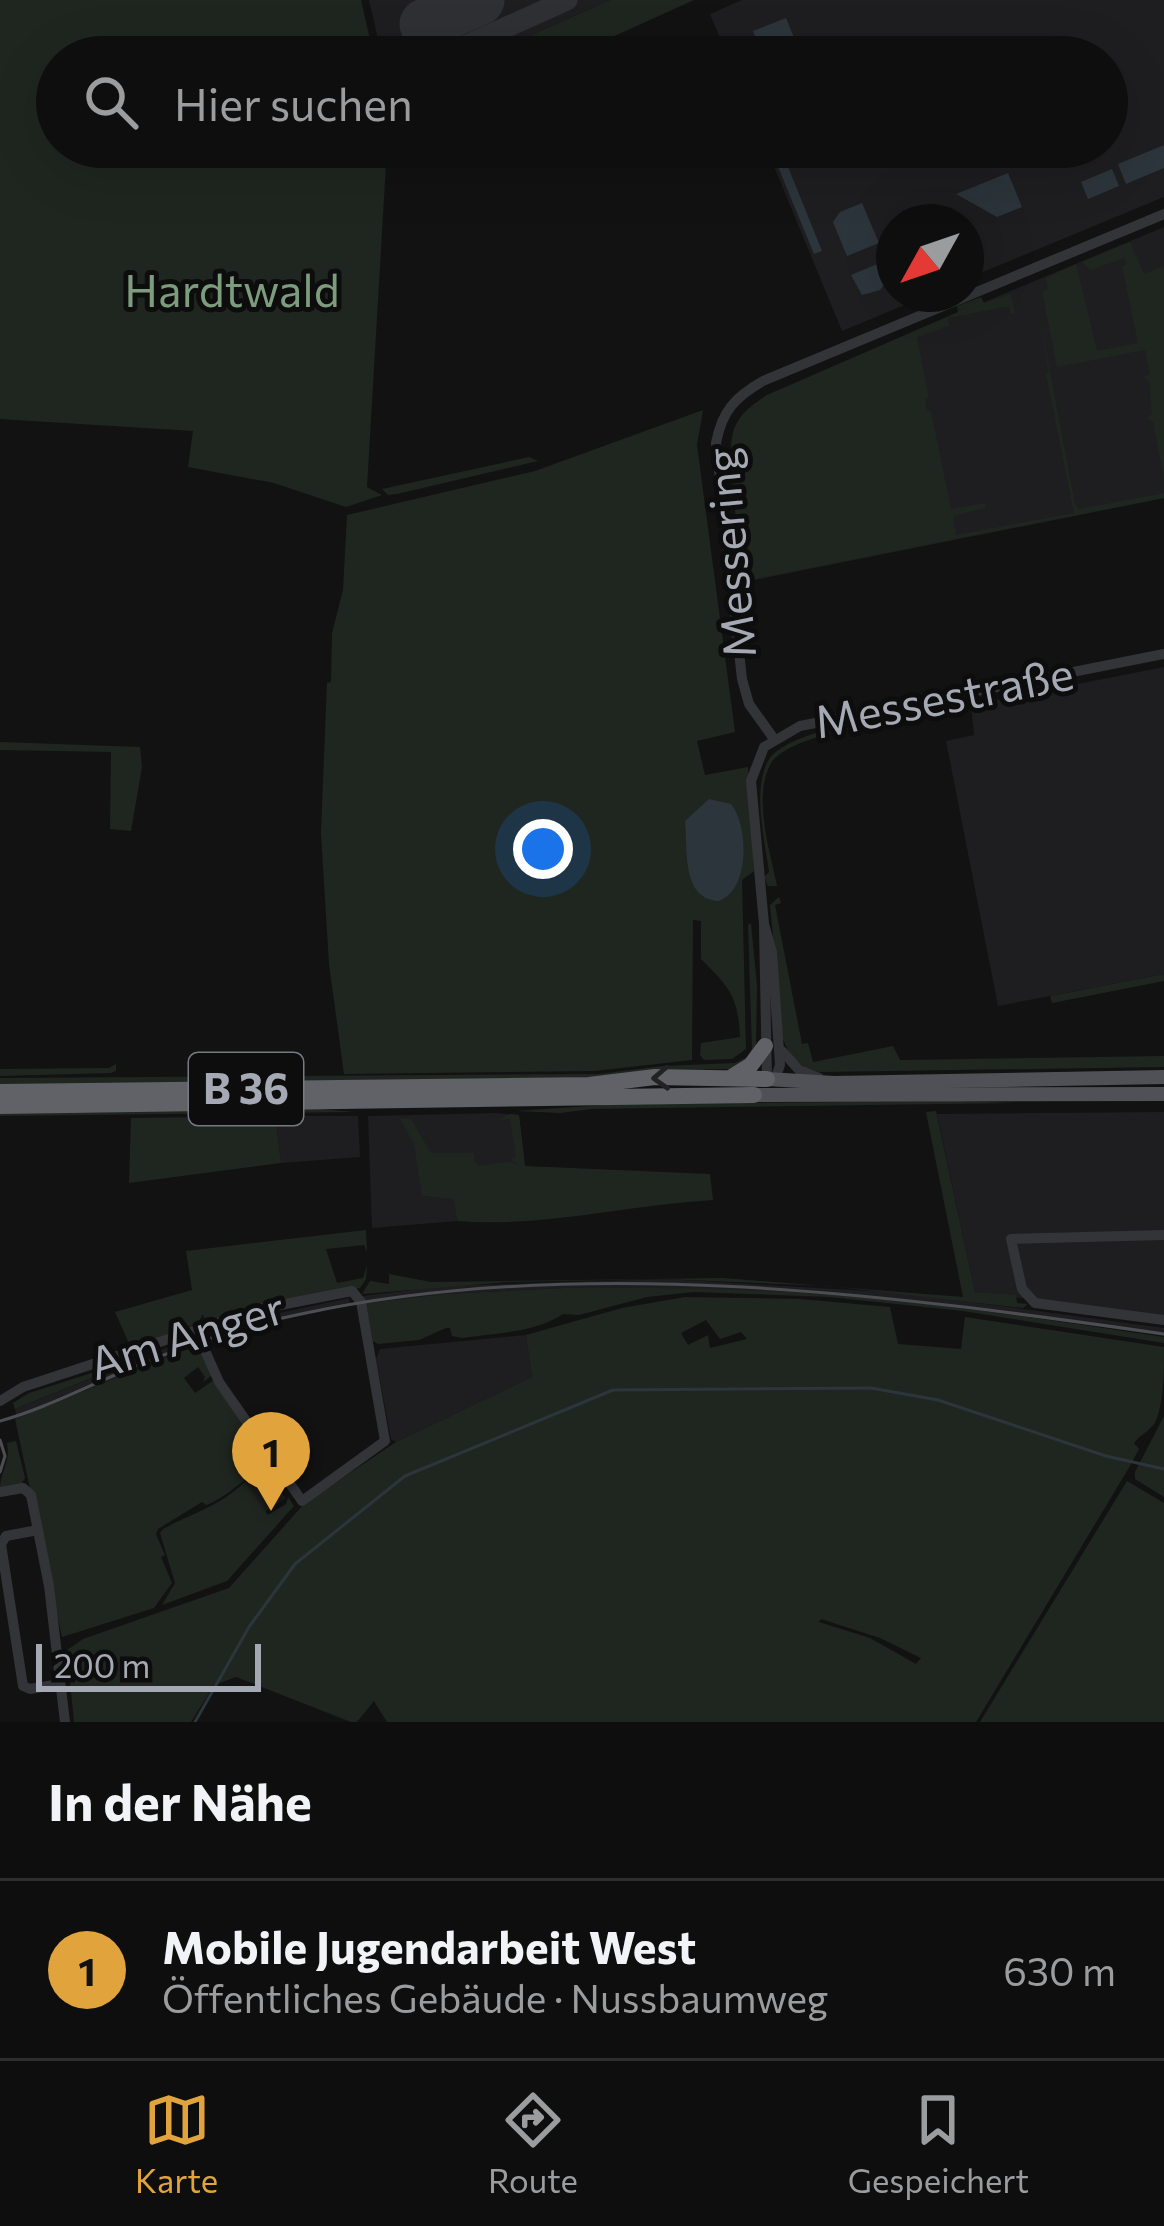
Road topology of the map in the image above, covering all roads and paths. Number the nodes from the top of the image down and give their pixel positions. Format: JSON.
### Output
{"nodes":[{"id":1,"x":1164,"y":214,"type":"edge"},
{"id":2,"x":1164,"y":654,"type":"edge"},
{"id":3,"x":773,"y":739,"type":"junction"},
{"id":4,"x":772,"y":1046,"type":"junction"},
{"id":5,"x":733,"y":1076,"type":"junction"},
{"id":6,"x":1164,"y":1077,"type":"edge"},
{"id":7,"x":834,"y":1083,"type":"junction"},
{"id":8,"x":766,"y":1085,"type":"junction"},
{"id":9,"x":0,"y":1092,"type":"edge"},
{"id":10,"x":1164,"y":1094,"type":"edge"},
{"id":11,"x":0,"y":1106,"type":"edge"},
{"id":12,"x":1164,"y":1235,"type":"edge"},
{"id":13,"x":1164,"y":1320,"type":"edge"},
{"id":14,"x":203,"y":1346,"type":"dead end"},
{"id":15,"x":0,"y":1401,"type":"edge"},
{"id":16,"x":0,"y":1492,"type":"edge"},
{"id":17,"x":38,"y":1529,"type":"junction"},
{"id":18,"x":60,"y":1684,"type":"junction"},
{"id":19,"x":65,"y":1722,"type":"edge"}],
"edges":[{"from":1,"to":3,"type":"street","name":"Messering"},
{"from":2,"to":3,"type":"street","name":"Messestraße"},
{"from":3,"to":4,"type":"street","name":"Messestraße"},
{"from":4,"to":5,"type":"highway"},
{"from":4,"to":7,"type":"street"},
{"from":4,"to":8,"type":"street","name":"Messestraße"},
{"from":5,"to":8,"type":"highway","number":"B 36"},
{"from":5,"to":9,"type":"highway","number":"B 36","one_way":true},
{"from":6,"to":7,"type":"main road","number":"B 36"},
{"from":7,"to":8,"type":"main road","number":"B 36"},
{"from":8,"to":10,"type":"main road","number":"B 36"},
{"from":8,"to":11,"type":"highway","number":"B 36"},
{"from":12,"to":13,"type":"street"},
{"from":14,"to":15,"type":"street","name":"Am Anger"},
{"from":16,"to":17,"type":"street"},
{"from":17,"to":18,"type":"street"},
{"from":17,"to":18,"type":"street"},
{"from":18,"to":19,"type":"street"}]}
